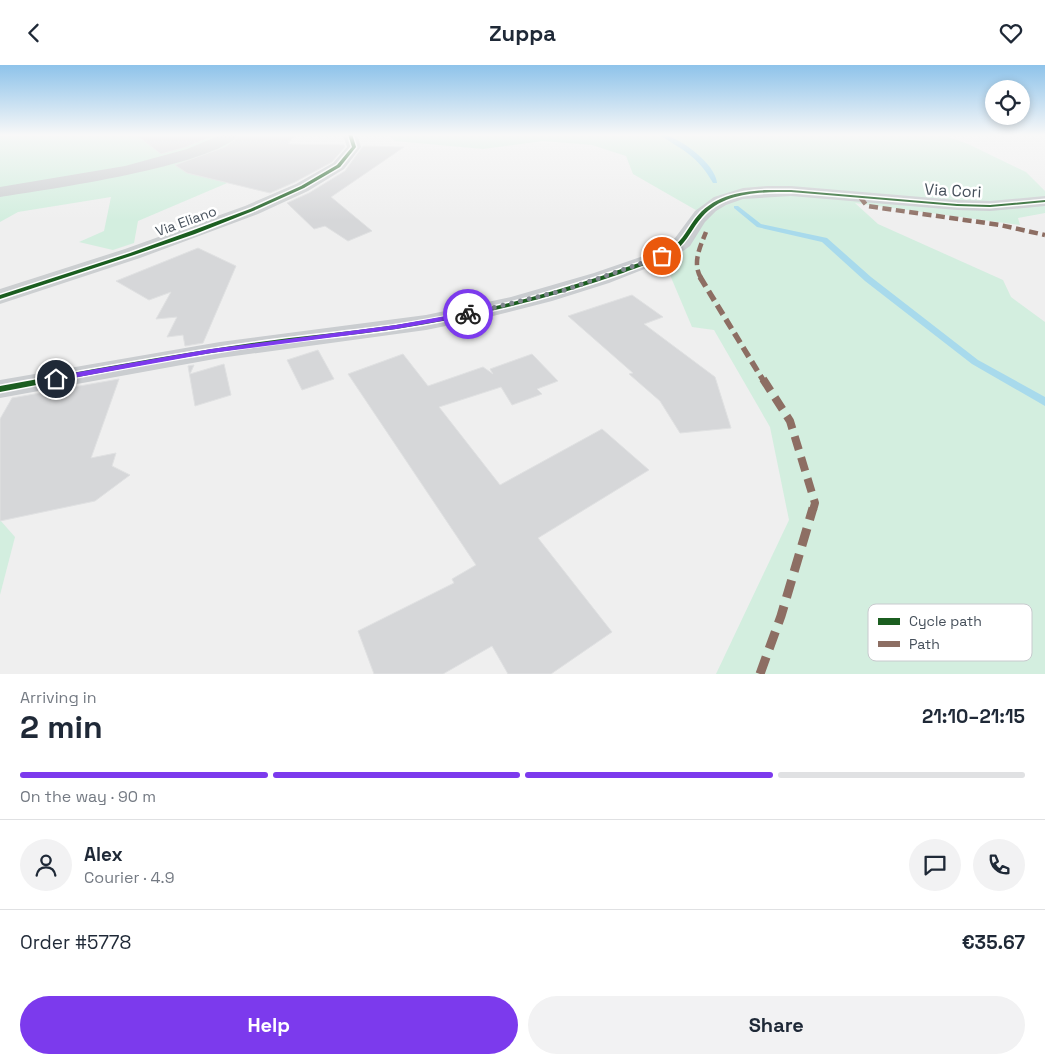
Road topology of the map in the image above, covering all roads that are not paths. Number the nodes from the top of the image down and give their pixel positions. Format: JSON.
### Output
{"nodes":[{"id":1,"x":157,"y":162,"type":"edge"},
{"id":2,"x":343,"y":162,"type":"edge"},
{"id":3,"x":0,"y":192,"type":"edge"},
{"id":4,"x":1045,"y":201,"type":"edge"},
{"id":5,"x":0,"y":297,"type":"edge"},
{"id":6,"x":0,"y":389,"type":"edge"}],
"edges":[{"from":1,"to":3,"type":"street"},
{"from":2,"to":5,"type":"street","name":"Via Eliano"},
{"from":4,"to":6,"type":"street","name":"Via Cori"}]}
